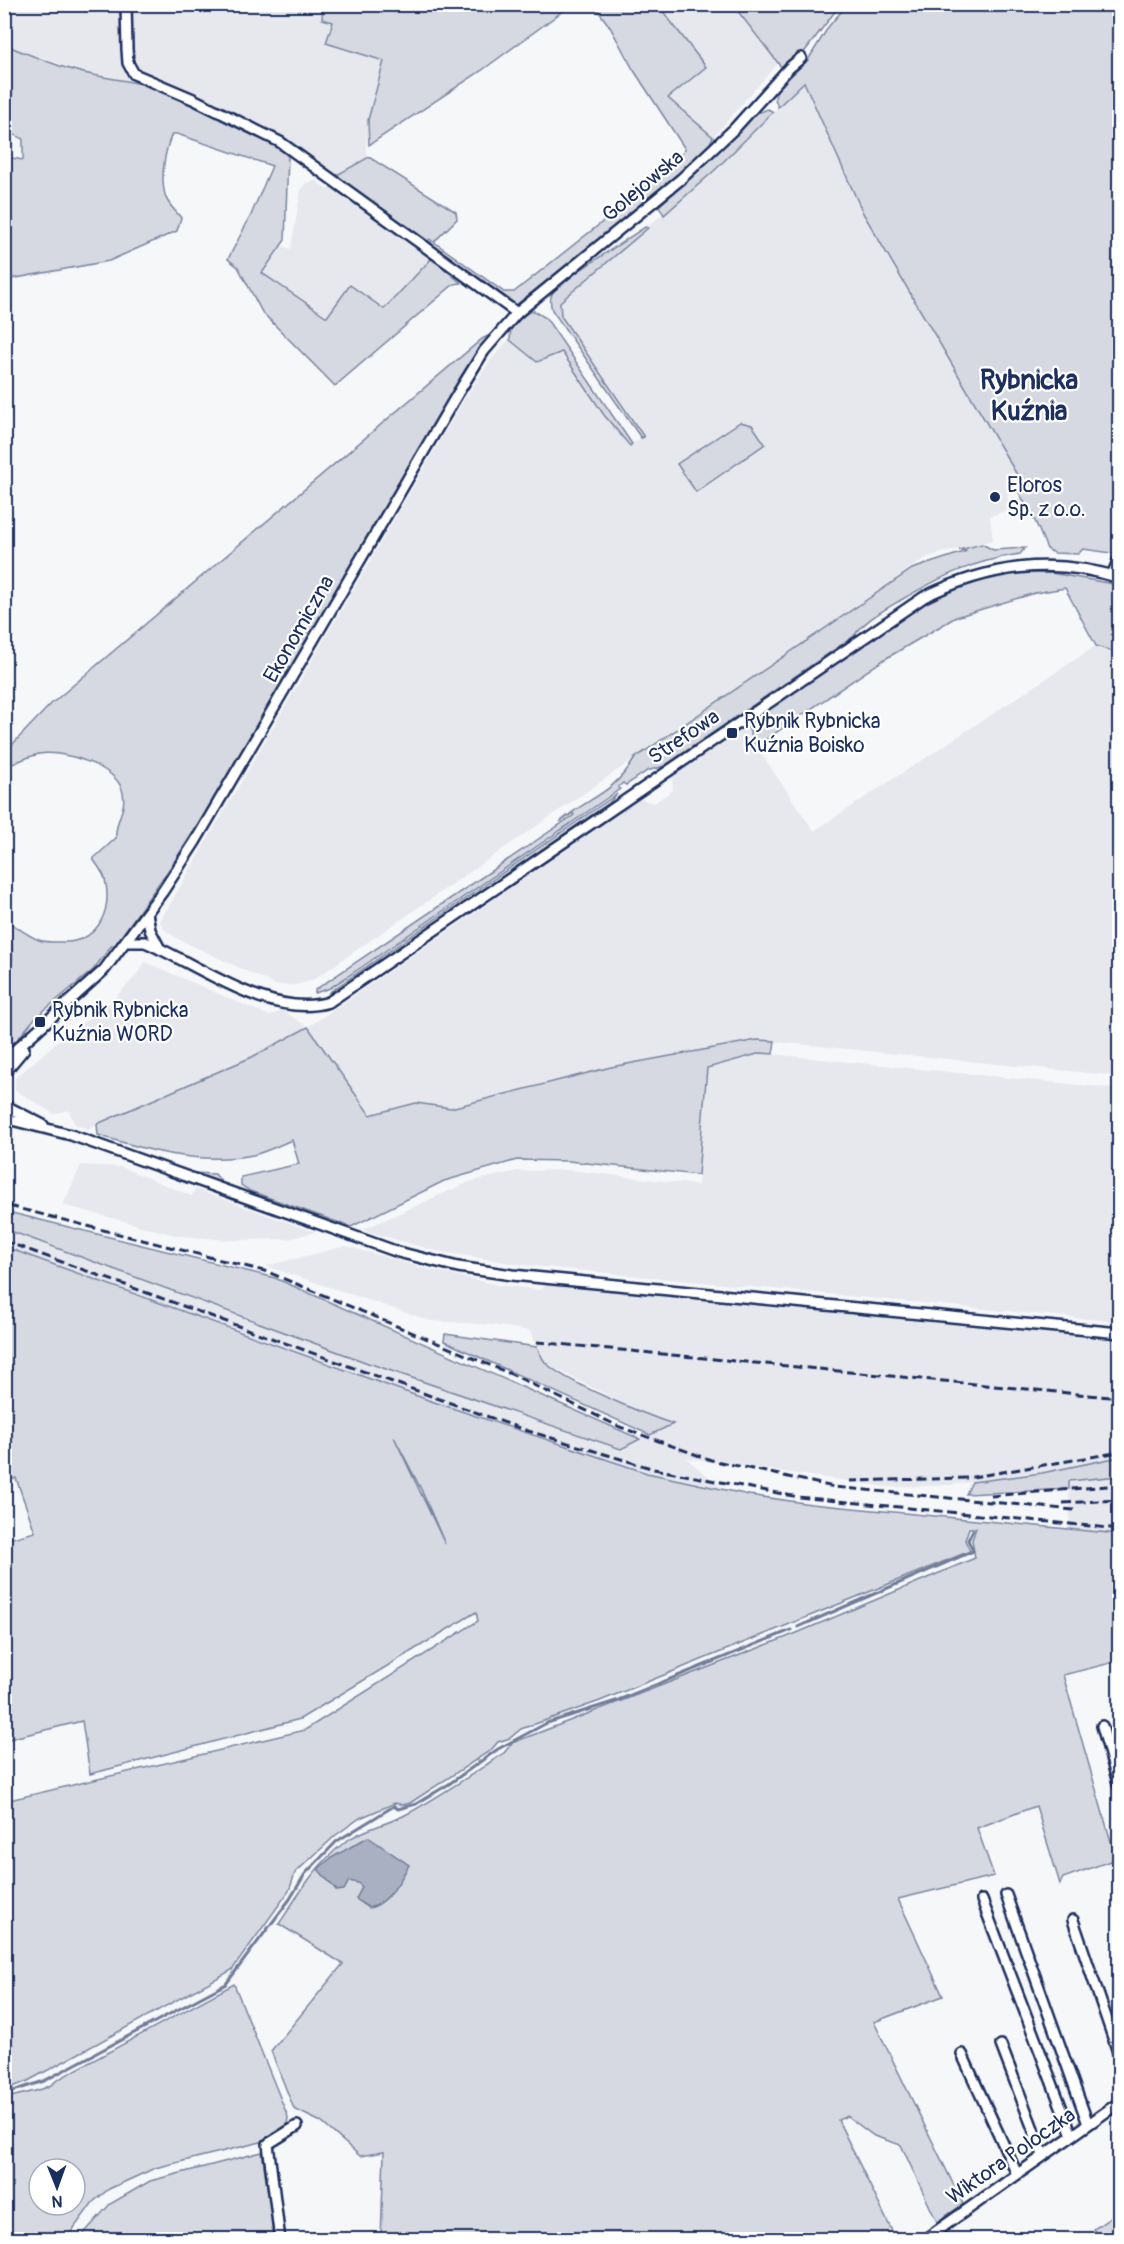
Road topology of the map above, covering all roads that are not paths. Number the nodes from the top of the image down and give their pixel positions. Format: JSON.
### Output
{"nodes":[{"id":1,"x":126,"y":4,"type":"edge"},
{"id":2,"x":801,"y":58,"type":"dead end"},
{"id":3,"x":517,"y":313,"type":"junction"},
{"id":4,"x":499,"y":332,"type":"joint"},
{"id":5,"x":1119,"y":557,"type":"edge"},
{"id":6,"x":1116,"y":577,"type":"edge"},
{"id":7,"x":147,"y":913,"type":"junction"},
{"id":8,"x":127,"y":942,"type":"junction"},
{"id":9,"x":160,"y":949,"type":"junction"},
{"id":10,"x":32,"y":1038,"type":"junction"},
{"id":11,"x":4,"y":1060,"type":"edge"},
{"id":12,"x":4,"y":1073,"type":"edge"},
{"id":13,"x":4,"y":1105,"type":"edge"},
{"id":14,"x":4,"y":1118,"type":"edge"},
{"id":15,"x":50,"y":1129,"type":"junction"},
{"id":16,"x":1119,"y":1333,"type":"edge"},
{"id":17,"x":1102,"y":1726,"type":"dead end"},
{"id":18,"x":1119,"y":1790,"type":"edge"},
{"id":19,"x":1006,"y":1896,"type":"dead end"},
{"id":20,"x":982,"y":1900,"type":"dead end"},
{"id":21,"x":1073,"y":1920,"type":"dead end"},
{"id":22,"x":1001,"y":2045,"type":"dead end"},
{"id":23,"x":963,"y":2054,"type":"dead end"},
{"id":24,"x":1119,"y":2058,"type":"edge"},
{"id":25,"x":1119,"y":2102,"type":"edge"},
{"id":26,"x":1088,"y":2124,"type":"junction"},
{"id":27,"x":297,"y":2126,"type":"dead end"},
{"id":28,"x":1072,"y":2135,"type":"junction"},
{"id":29,"x":1044,"y":2155,"type":"junction"},
{"id":30,"x":1017,"y":2174,"type":"junction"},
{"id":31,"x":280,"y":2240,"type":"edge"},
{"id":32,"x":924,"y":2240,"type":"edge"}],
"edges":[{"from":1,"to":3,"type":"street"},
{"from":2,"to":3,"type":"street","name":"Golejowska"},
{"from":3,"to":4,"type":"street","name":"Golejowska"},
{"from":4,"to":7,"type":"street","name":"Ekonomiczna"},
{"from":5,"to":6,"type":"street"},
{"from":6,"to":9,"type":"street","name":"Strefowa"},
{"from":7,"to":8,"type":"street","name":"Ekonomiczna"},
{"from":7,"to":9,"type":"street"},
{"from":8,"to":9,"type":"street"},
{"from":8,"to":10,"type":"street","name":"Ekonomiczna"},
{"from":10,"to":11,"type":"street","name":"Ekonomiczna"},
{"from":10,"to":12,"type":"street","name":"Ekonomiczna"},
{"from":13,"to":15,"type":"street"},
{"from":14,"to":15,"type":"street"},
{"from":15,"to":16,"type":"street"},
{"from":17,"to":18,"type":"street"},
{"from":19,"to":26,"type":"street"},
{"from":20,"to":28,"type":"street"},
{"from":21,"to":24,"type":"street"},
{"from":22,"to":29,"type":"street"},
{"from":23,"to":30,"type":"street"},
{"from":25,"to":26,"type":"street","name":"Wiktora Poloczka"},
{"from":26,"to":28,"type":"street","name":"Wiktora Poloczka"},
{"from":27,"to":31,"type":"street"},
{"from":28,"to":29,"type":"street","name":"Wiktora Poloczka"},
{"from":29,"to":30,"type":"street","name":"Wiktora Poloczka"},
{"from":30,"to":32,"type":"street","name":"Wiktora Poloczka"}]}
